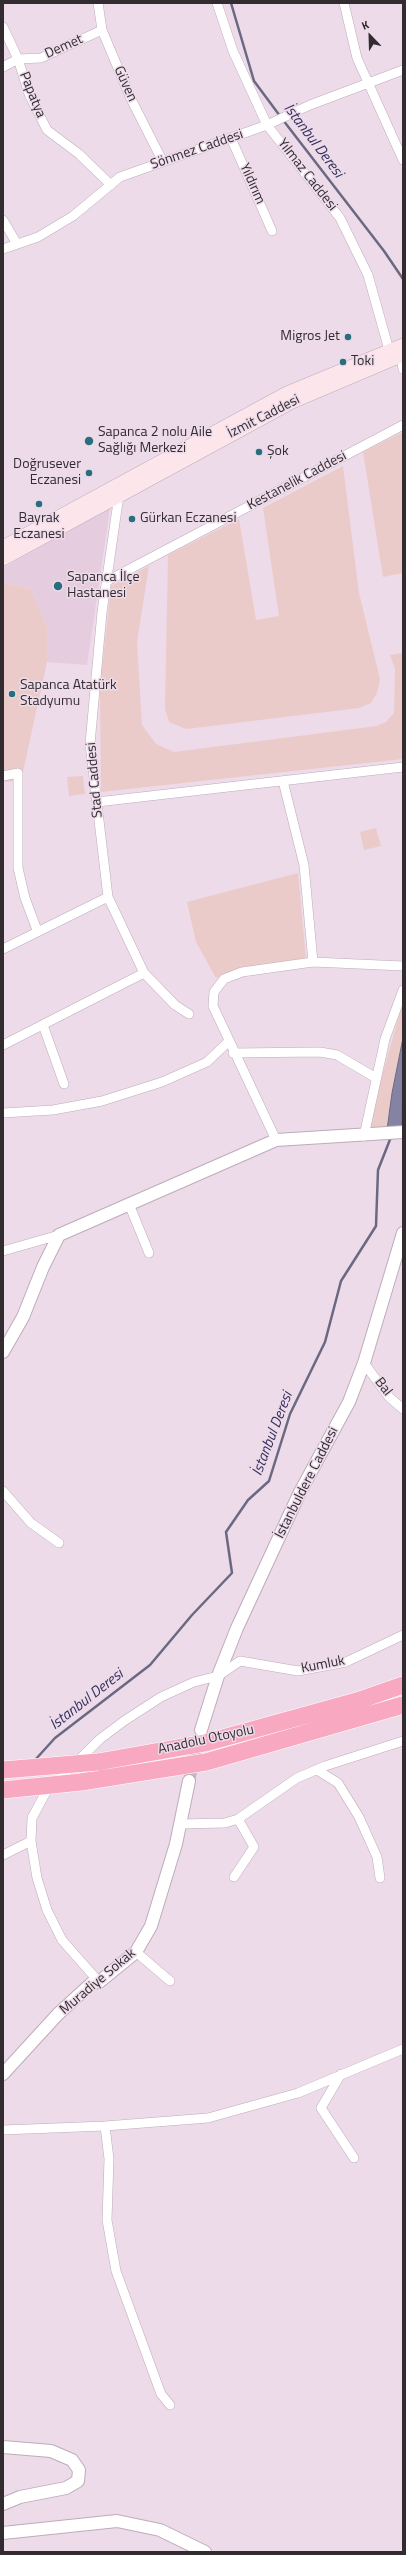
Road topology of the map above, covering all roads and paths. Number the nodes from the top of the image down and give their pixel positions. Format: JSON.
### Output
{"nodes":[{"id":1,"x":98,"y":3,"type":"edge"},
{"id":2,"x":217,"y":3,"type":"edge"},
{"id":3,"x":344,"y":3,"type":"edge"},
{"id":4,"x":3,"y":27,"type":"edge"},
{"id":5,"x":102,"y":30,"type":"junction"},
{"id":6,"x":18,"y":59,"type":"junction"},
{"id":7,"x":3,"y":67,"type":"edge"},
{"id":8,"x":403,"y":70,"type":"edge"},
{"id":9,"x":367,"y":84,"type":"junction"},
{"id":10,"x":271,"y":123,"type":"junction"},
{"id":11,"x":231,"y":138,"type":"junction"},
{"id":12,"x":403,"y":160,"type":"edge"},
{"id":13,"x":163,"y":162,"type":"junction"},
{"id":14,"x":110,"y":185,"type":"junction"},
{"id":15,"x":3,"y":220,"type":"edge"},
{"id":16,"x":272,"y":231,"type":"dead end"},
{"id":17,"x":17,"y":244,"type":"junction"},
{"id":18,"x":3,"y":249,"type":"edge"},
{"id":19,"x":389,"y":350,"type":"junction"},
{"id":20,"x":402,"y":352,"type":"edge"},
{"id":21,"x":403,"y":369,"type":"edge"},
{"id":22,"x":403,"y":425,"type":"edge"},
{"id":23,"x":119,"y":495,"type":"junction"},
{"id":24,"x":3,"y":547,"type":"edge"},
{"id":25,"x":3,"y":559,"type":"edge"},
{"id":26,"x":107,"y":581,"type":"junction"},
{"id":27,"x":403,"y":767,"type":"edge"},
{"id":28,"x":3,"y":776,"type":"edge"},
{"id":29,"x":283,"y":781,"type":"junction"},
{"id":30,"x":97,"y":802,"type":"junction"},
{"id":31,"x":108,"y":897,"type":"junction"},
{"id":32,"x":37,"y":930,"type":"junction"},
{"id":33,"x":3,"y":949,"type":"edge"},
{"id":34,"x":313,"y":962,"type":"junction"},
{"id":35,"x":403,"y":966,"type":"edge"},
{"id":36,"x":144,"y":973,"type":"junction"},
{"id":37,"x":403,"y":990,"type":"edge"},
{"id":38,"x":189,"y":1014,"type":"dead end"},
{"id":39,"x":43,"y":1025,"type":"junction"},
{"id":40,"x":228,"y":1042,"type":"junction"},
{"id":41,"x":3,"y":1045,"type":"edge"},
{"id":42,"x":233,"y":1053,"type":"junction"},
{"id":43,"x":376,"y":1078,"type":"junction"},
{"id":44,"x":64,"y":1084,"type":"dead end"},
{"id":45,"x":3,"y":1113,"type":"edge"},
{"id":46,"x":403,"y":1132,"type":"edge"},
{"id":47,"x":364,"y":1136,"type":"junction"},
{"id":48,"x":276,"y":1140,"type":"junction"},
{"id":49,"x":129,"y":1204,"type":"junction"},
{"id":50,"x":403,"y":1232,"type":"edge"},
{"id":51,"x":59,"y":1235,"type":"junction"},
{"id":52,"x":3,"y":1251,"type":"edge"},
{"id":53,"x":149,"y":1253,"type":"dead end"},
{"id":54,"x":3,"y":1352,"type":"edge"},
{"id":55,"x":364,"y":1363,"type":"junction"},
{"id":56,"x":403,"y":1409,"type":"edge"},
{"id":57,"x":3,"y":1492,"type":"edge"},
{"id":58,"x":59,"y":1543,"type":"dead end"},
{"id":59,"x":403,"y":1635,"type":"edge"},
{"id":60,"x":218,"y":1676,"type":"junction"},
{"id":61,"x":403,"y":1685,"type":"edge"},
{"id":62,"x":403,"y":1705,"type":"edge"},
{"id":63,"x":201,"y":1730,"type":"tunnel mouth"},
{"id":64,"x":403,"y":1741,"type":"edge"},
{"id":65,"x":3,"y":1770,"type":"edge"},
{"id":66,"x":317,"y":1770,"type":"junction"},
{"id":67,"x":189,"y":1781,"type":"tunnel mouth"},
{"id":68,"x":3,"y":1790,"type":"edge"},
{"id":69,"x":238,"y":1820,"type":"junction"},
{"id":70,"x":180,"y":1824,"type":"junction"},
{"id":71,"x":31,"y":1841,"type":"junction"},
{"id":72,"x":3,"y":1855,"type":"edge"},
{"id":73,"x":234,"y":1877,"type":"dead end"},
{"id":74,"x":380,"y":1878,"type":"dead end"},
{"id":75,"x":136,"y":1952,"type":"junction"},
{"id":76,"x":170,"y":1981,"type":"dead end"},
{"id":77,"x":99,"y":1982,"type":"junction"},
{"id":78,"x":403,"y":2050,"type":"edge"},
{"id":79,"x":3,"y":2074,"type":"edge"},
{"id":80,"x":341,"y":2074,"type":"junction"},
{"id":81,"x":105,"y":2126,"type":"junction"},
{"id":82,"x":3,"y":2130,"type":"edge"},
{"id":83,"x":354,"y":2158,"type":"dead end"},
{"id":84,"x":170,"y":2405,"type":"dead end"},
{"id":85,"x":3,"y":2447,"type":"edge"},
{"id":86,"x":3,"y":2504,"type":"edge"},
{"id":87,"x":3,"y":2533,"type":"edge"},
{"id":88,"x":205,"y":2552,"type":"edge"}],
"edges":[{"from":1,"to":5,"type":"street","name":"Güven"},
{"from":2,"to":10,"type":"street","name":"Yılmaz Caddesi"},
{"from":3,"to":9,"type":"street"},
{"from":4,"to":6,"type":"street","name":"Papatya"},
{"from":5,"to":6,"type":"street","name":"Demet"},
{"from":5,"to":13,"type":"street","name":"Güven"},
{"from":6,"to":7,"type":"street","name":"Demet"},
{"from":6,"to":14,"type":"street","name":"Papatya"},
{"from":8,"to":9,"type":"street","name":"Sönmez Caddesi"},
{"from":9,"to":10,"type":"street","name":"Sönmez Caddesi"},
{"from":9,"to":12,"type":"street"},
{"from":10,"to":11,"type":"street","name":"Sönmez Caddesi"},
{"from":10,"to":19,"type":"street","name":"Yılmaz Caddesi"},
{"from":11,"to":13,"type":"street","name":"Sönmez Caddesi"},
{"from":11,"to":16,"type":"street","name":"Yıldırım"},
{"from":13,"to":14,"type":"street","name":"Sönmez Caddesi"},
{"from":14,"to":17,"type":"street","name":"Sönmez Caddesi"},
{"from":15,"to":17,"type":"street"},
{"from":17,"to":18,"type":"street","name":"Sönmez Caddesi"},
{"from":19,"to":20,"type":"main road","name":"İzmit Caddesi"},
{"from":19,"to":24,"type":"main road","name":"İzmit Caddesi"},
{"from":20,"to":21,"type":"street"},
{"from":20,"to":23,"type":"main road","name":"İzmit Caddesi"},
{"from":22,"to":26,"type":"street","name":"Kestanelik Caddesi"},
{"from":23,"to":25,"type":"main road","name":"İzmit Caddesi"},
{"from":23,"to":26,"type":"street","name":"Stad Caddesi"},
{"from":26,"to":30,"type":"street","name":"Stad Caddesi"},
{"from":27,"to":29,"type":"street"},
{"from":28,"to":32,"type":"street"},
{"from":29,"to":30,"type":"street"},
{"from":29,"to":34,"type":"street"},
{"from":30,"to":31,"type":"street","name":"Stad Caddesi"},
{"from":31,"to":32,"type":"street"},
{"from":31,"to":36,"type":"street","name":"Stad Caddesi"},
{"from":32,"to":33,"type":"street"},
{"from":34,"to":35,"type":"street"},
{"from":34,"to":40,"type":"street"},
{"from":36,"to":38,"type":"street","name":"Stad Caddesi"},
{"from":36,"to":39,"type":"street"},
{"from":37,"to":43,"type":"street"},
{"from":39,"to":41,"type":"street"},
{"from":39,"to":44,"type":"street"},
{"from":40,"to":42,"type":"street"},
{"from":40,"to":45,"type":"street"},
{"from":42,"to":43,"type":"street"},
{"from":42,"to":48,"type":"street"},
{"from":43,"to":47,"type":"street"},
{"from":46,"to":47,"type":"street"},
{"from":47,"to":48,"type":"street"},
{"from":48,"to":49,"type":"street"},
{"from":49,"to":51,"type":"street"},
{"from":49,"to":53,"type":"street"},
{"from":50,"to":55,"type":"street","name":"İstanbuldere Caddesi"},
{"from":51,"to":52,"type":"street"},
{"from":51,"to":54,"type":"street"},
{"from":55,"to":56,"type":"street","name":"Bal"},
{"from":55,"to":60,"type":"street","name":"İstanbuldere Caddesi"},
{"from":57,"to":58,"type":"street"},
{"from":59,"to":60,"type":"street","name":"Kumluk"},
{"from":60,"to":63,"type":"street","name":"İstanbuldere Caddesi"},
{"from":60,"to":71,"type":"street"},
{"from":61,"to":65,"type":"highway","name":"Anadolu Otoyolu","bridge":true},
{"from":62,"to":68,"type":"highway","name":"Anadolu Otoyolu","bridge":true},
{"from":64,"to":66,"type":"street"},
{"from":66,"to":69,"type":"street"},
{"from":66,"to":74,"type":"street"},
{"from":67,"to":70,"type":"street","name":"Muradiye Sokak"},
{"from":69,"to":70,"type":"street"},
{"from":69,"to":73,"type":"street"},
{"from":70,"to":75,"type":"street","name":"Muradiye Sokak"},
{"from":71,"to":72,"type":"street"},
{"from":71,"to":77,"type":"street"},
{"from":75,"to":76,"type":"street"},
{"from":75,"to":77,"type":"street","name":"Muradiye Sokak"},
{"from":77,"to":79,"type":"street","name":"Muradiye Sokak"},
{"from":78,"to":80,"type":"street"},
{"from":80,"to":81,"type":"street"},
{"from":80,"to":83,"type":"street"},
{"from":81,"to":82,"type":"street"},
{"from":81,"to":84,"type":"street"},
{"from":85,"to":86,"type":"street"},
{"from":87,"to":88,"type":"street"}]}
